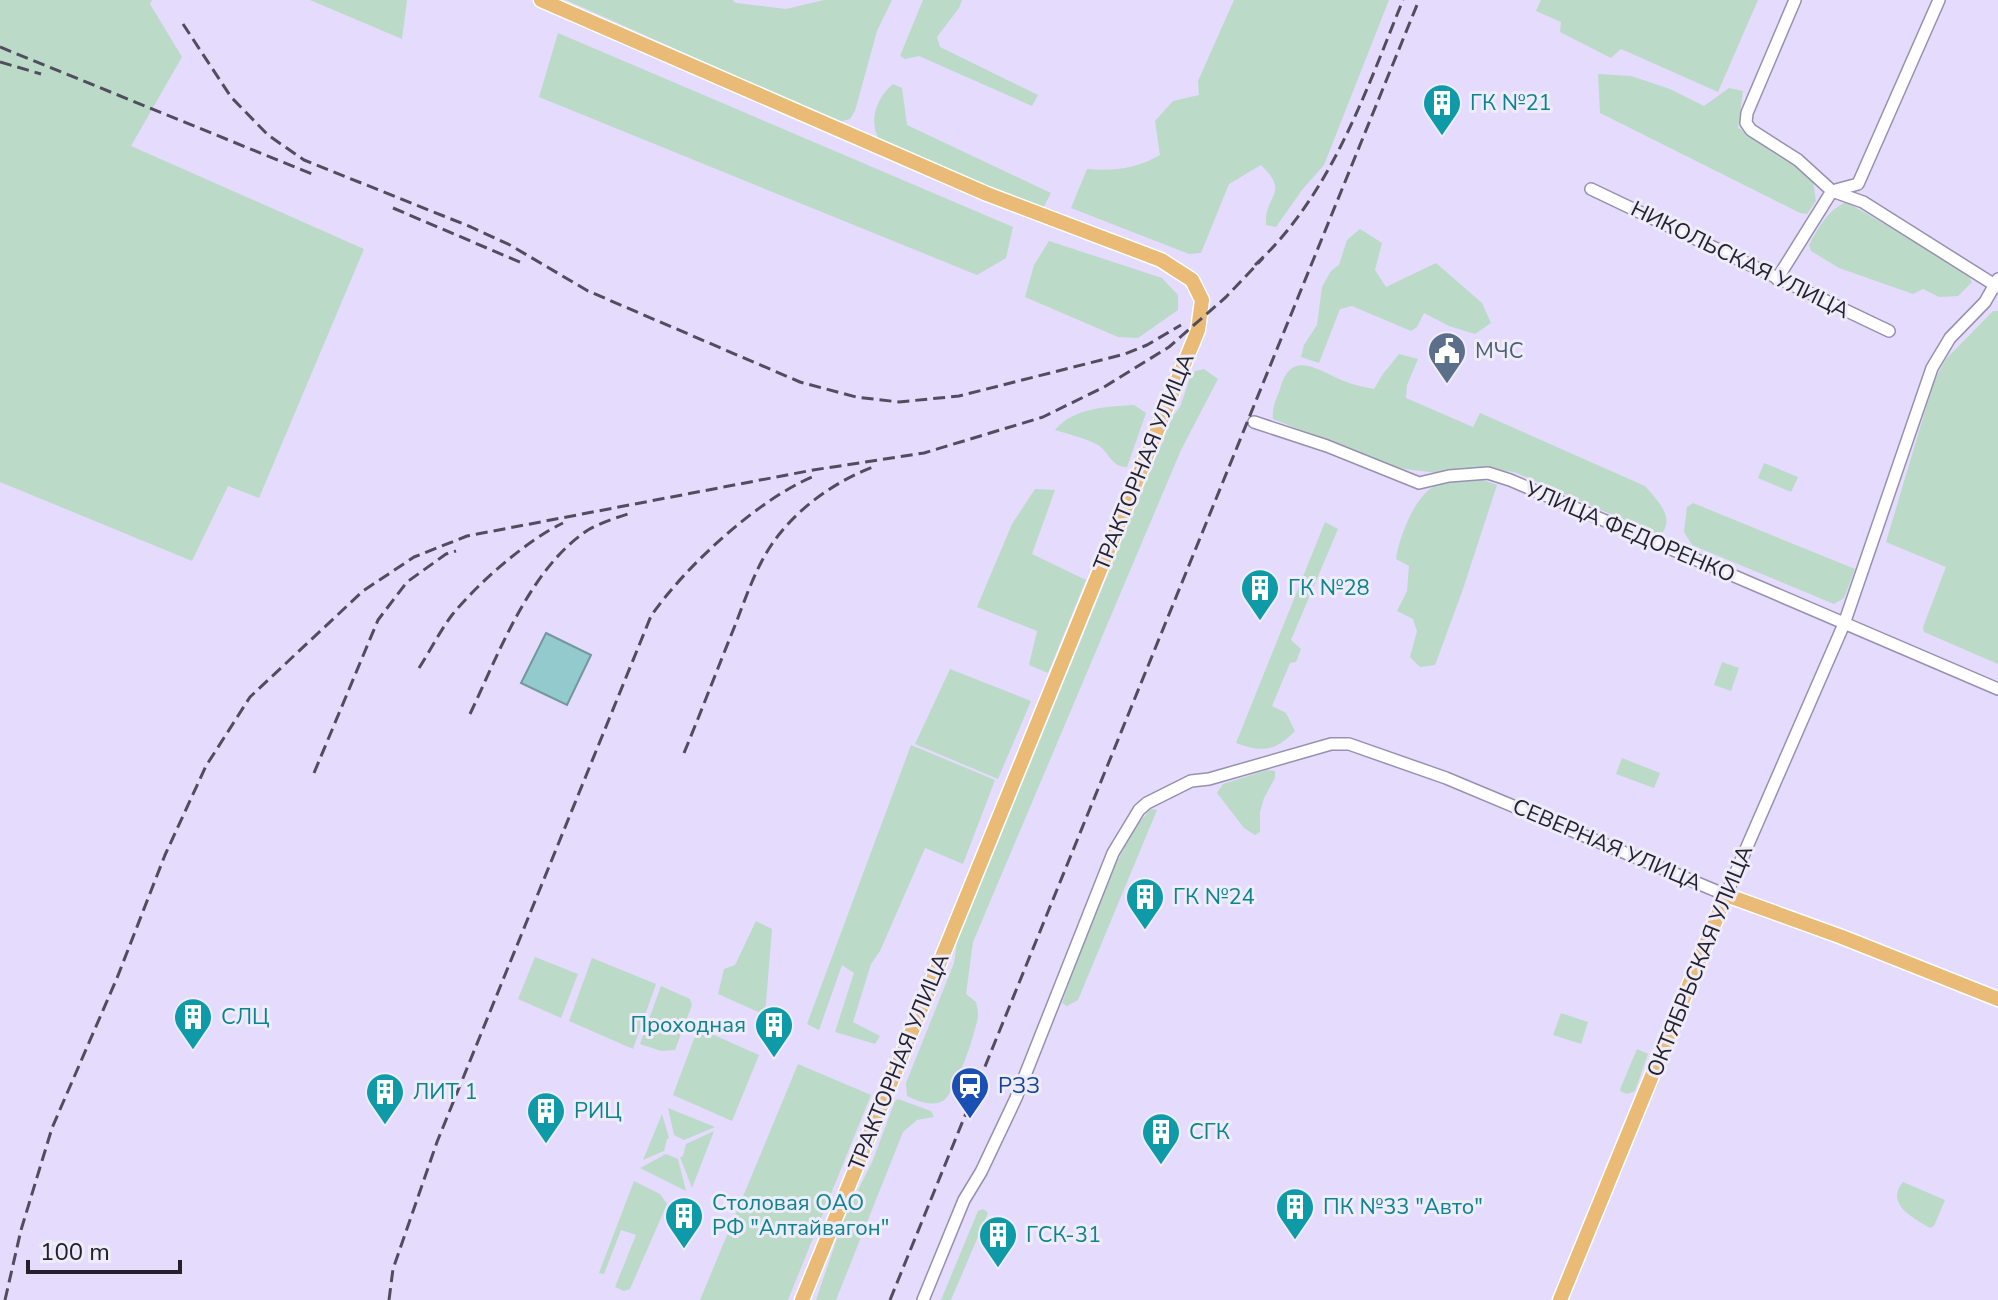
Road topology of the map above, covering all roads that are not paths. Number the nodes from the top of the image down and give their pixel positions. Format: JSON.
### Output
{"nodes":[{"id":1,"x":541,"y":0,"type":"edge"},
{"id":2,"x":1795,"y":0,"type":"edge"},
{"id":3,"x":1939,"y":0,"type":"edge"},
{"id":4,"x":1591,"y":189,"type":"dead end"},
{"id":5,"x":1832,"y":191,"type":"junction"},
{"id":6,"x":1777,"y":279,"type":"junction"},
{"id":7,"x":1997,"y":283,"type":"edge"},
{"id":8,"x":1889,"y":331,"type":"dead end"},
{"id":9,"x":1254,"y":422,"type":"dead end"},
{"id":10,"x":1844,"y":624,"type":"junction"},
{"id":11,"x":1998,"y":689,"type":"edge"},
{"id":12,"x":1726,"y":895,"type":"junction"},
{"id":13,"x":1998,"y":999,"type":"edge"},
{"id":14,"x":802,"y":1300,"type":"edge"},
{"id":15,"x":923,"y":1300,"type":"edge"},
{"id":16,"x":1560,"y":1300,"type":"edge"}],
"edges":[{"from":1,"to":14,"type":"main road","name":"ТРАКТОРНАЯ УЛИЦА"},
{"from":2,"to":5,"type":"street"},
{"from":3,"to":5,"type":"street"},
{"from":4,"to":6,"type":"street","name":"НИКОЛЬСКАЯ УЛИЦА"},
{"from":5,"to":6,"type":"street"},
{"from":5,"to":7,"type":"street"},
{"from":6,"to":8,"type":"street","name":"НИКОЛЬСКАЯ УЛИЦА"},
{"from":7,"to":10,"type":"street","name":"ОКТЯБРЬСКАЯ УЛИЦА"},
{"from":9,"to":10,"type":"street","name":"УЛИЦА ФЕДОРЕНКО"},
{"from":10,"to":11,"type":"street","name":"УЛИЦА ФЕДОРЕНКО"},
{"from":10,"to":12,"type":"street","name":"ОКТЯБРЬСКАЯ УЛИЦА"},
{"from":12,"to":13,"type":"main road","name":"СЕВЕРНАЯ УЛИЦА"},
{"from":12,"to":15,"type":"street","name":"СЕВЕРНАЯ УЛИЦА"},
{"from":12,"to":16,"type":"main road","name":"ОКТЯБРЬСКАЯ УЛИЦА"}]}
